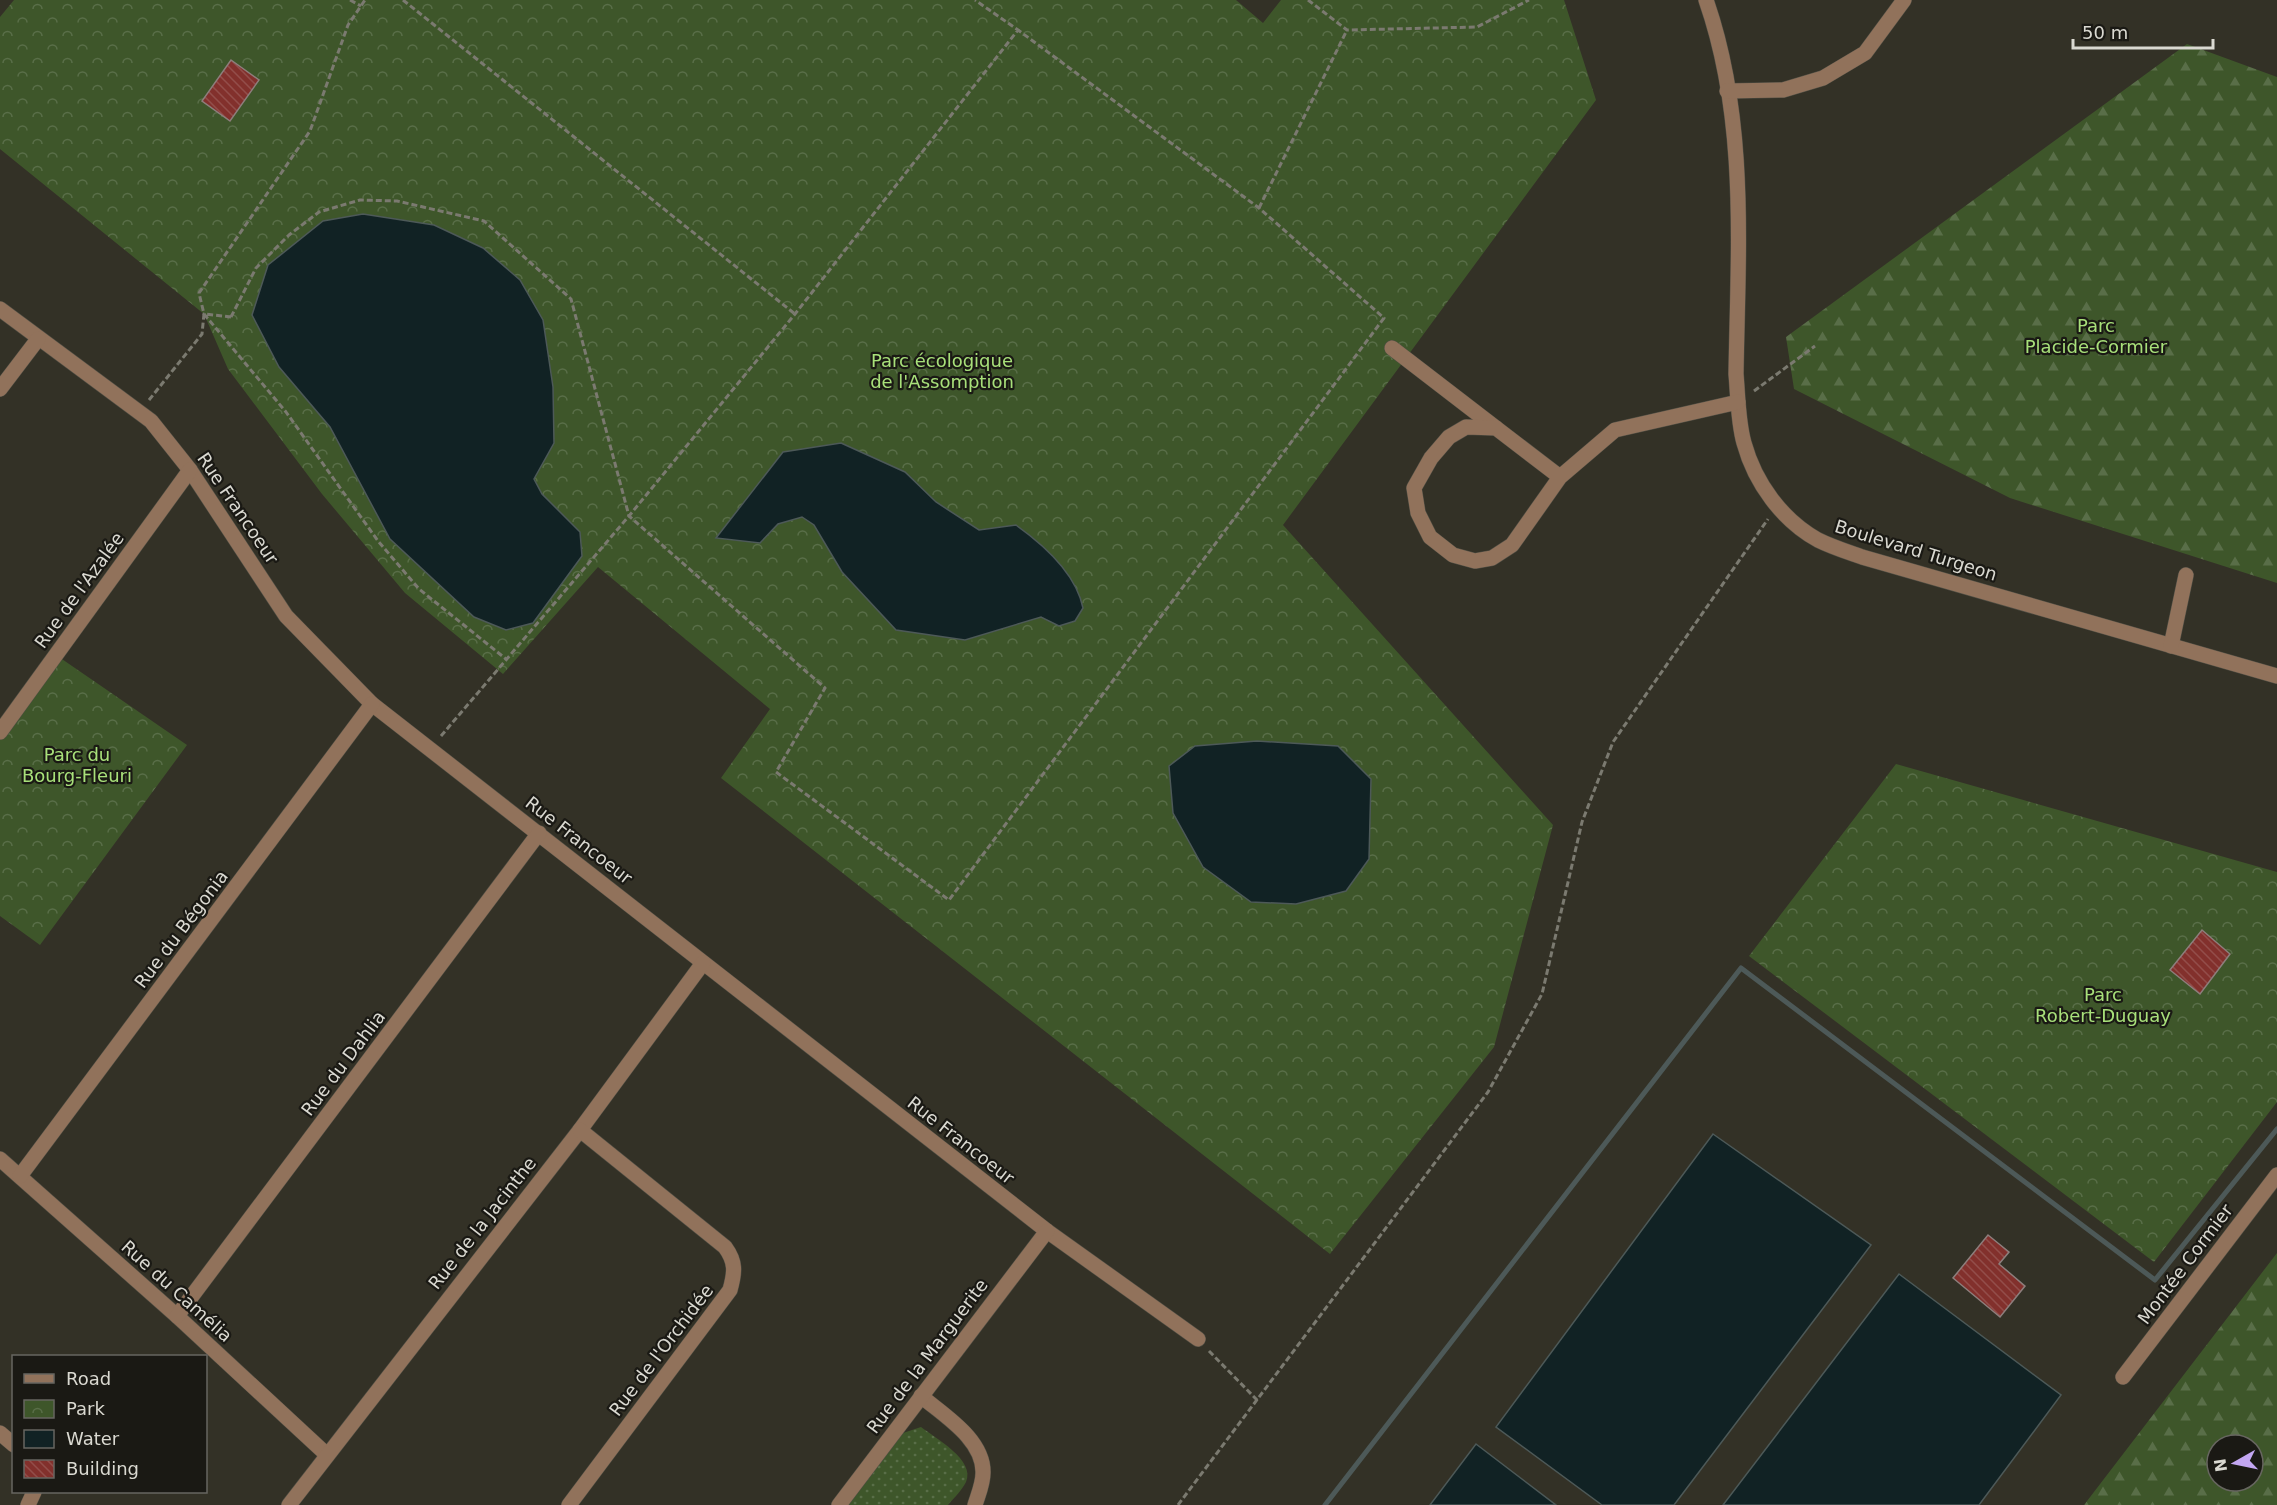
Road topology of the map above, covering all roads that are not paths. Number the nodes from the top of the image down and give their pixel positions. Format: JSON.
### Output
{"nodes":[{"id":1,"x":1706,"y":0,"type":"edge"},
{"id":2,"x":1904,"y":0,"type":"edge"},
{"id":3,"x":1727,"y":91,"type":"junction"},
{"id":4,"x":0,"y":309,"type":"edge"},
{"id":5,"x":38,"y":339,"type":"junction"},
{"id":6,"x":1392,"y":348,"type":"dead end"},
{"id":7,"x":0,"y":389,"type":"edge"},
{"id":8,"x":1738,"y":402,"type":"junction"},
{"id":9,"x":1496,"y":428,"type":"junction"},
{"id":10,"x":190,"y":470,"type":"junction"},
{"id":11,"x":1560,"y":477,"type":"junction"},
{"id":12,"x":2186,"y":575,"type":"dead end"},
{"id":13,"x":2171,"y":646,"type":"junction"},
{"id":14,"x":2277,"y":676,"type":"edge"},
{"id":15,"x":372,"y":704,"type":"junction"},
{"id":16,"x":0,"y":732,"type":"edge"},
{"id":17,"x":539,"y":833,"type":"junction"},
{"id":18,"x":704,"y":963,"type":"junction"},
{"id":19,"x":580,"y":1130,"type":"junction"},
{"id":20,"x":0,"y":1159,"type":"edge"},
{"id":21,"x":2277,"y":1174,"type":"edge"},
{"id":22,"x":20,"y":1176,"type":"junction"},
{"id":23,"x":1047,"y":1232,"type":"junction"},
{"id":24,"x":177,"y":1316,"type":"junction"},
{"id":25,"x":1198,"y":1339,"type":"road end"},
{"id":26,"x":2123,"y":1377,"type":"dead end"},
{"id":27,"x":921,"y":1396,"type":"junction"},
{"id":28,"x":0,"y":1433,"type":"edge"},
{"id":29,"x":12,"y":1443,"type":"edge"},
{"id":30,"x":326,"y":1454,"type":"junction"},
{"id":31,"x":289,"y":1505,"type":"edge"},
{"id":32,"x":569,"y":1505,"type":"edge"},
{"id":33,"x":839,"y":1505,"type":"edge"},
{"id":34,"x":975,"y":1505,"type":"edge"}],
"edges":[{"from":1,"to":3,"type":"street","name":"Boulevard Turgeon"},
{"from":2,"to":3,"type":"street"},
{"from":3,"to":8,"type":"street","name":"Boulevard Turgeon"},
{"from":4,"to":5,"type":"street","name":"Rue Francoeur"},
{"from":5,"to":7,"type":"street"},
{"from":5,"to":10,"type":"street","name":"Rue Francoeur"},
{"from":6,"to":9,"type":"street"},
{"from":8,"to":11,"type":"street"},
{"from":8,"to":13,"type":"street","name":"Boulevard Turgeon"},
{"from":9,"to":11,"type":"street"},
{"from":9,"to":11,"type":"street"},
{"from":10,"to":15,"type":"street","name":"Rue Francoeur"},
{"from":10,"to":16,"type":"street","name":"Rue de l'Azalée"},
{"from":12,"to":13,"type":"street"},
{"from":13,"to":14,"type":"street","name":"Boulevard Turgeon"},
{"from":15,"to":17,"type":"street","name":"Rue Francoeur"},
{"from":15,"to":22,"type":"street","name":"Rue du Bégonia"},
{"from":17,"to":18,"type":"street","name":"Rue Francoeur"},
{"from":17,"to":24,"type":"street","name":"Rue du Dahlia"},
{"from":18,"to":19,"type":"street","name":"Rue de la Jacinthe"},
{"from":18,"to":23,"type":"street","name":"Rue Francoeur"},
{"from":19,"to":30,"type":"street","name":"Rue de la Jacinthe"},
{"from":19,"to":32,"type":"street","name":"Rue de l'Orchidée"},
{"from":20,"to":22,"type":"street","name":"Rue du Camélia"},
{"from":21,"to":26,"type":"street","name":"Montée Cormier"},
{"from":22,"to":24,"type":"street","name":"Rue du Camélia"},
{"from":23,"to":25,"type":"street","name":"Rue Francoeur"},
{"from":23,"to":27,"type":"street","name":"Rue de la Marguerite"},
{"from":24,"to":30,"type":"street","name":"Rue du Camélia"},
{"from":27,"to":33,"type":"street","name":"Rue de la Marguerite"},
{"from":27,"to":34,"type":"street"},
{"from":28,"to":29,"type":"street"},
{"from":30,"to":31,"type":"street","name":"Rue de la Jacinthe"}]}
